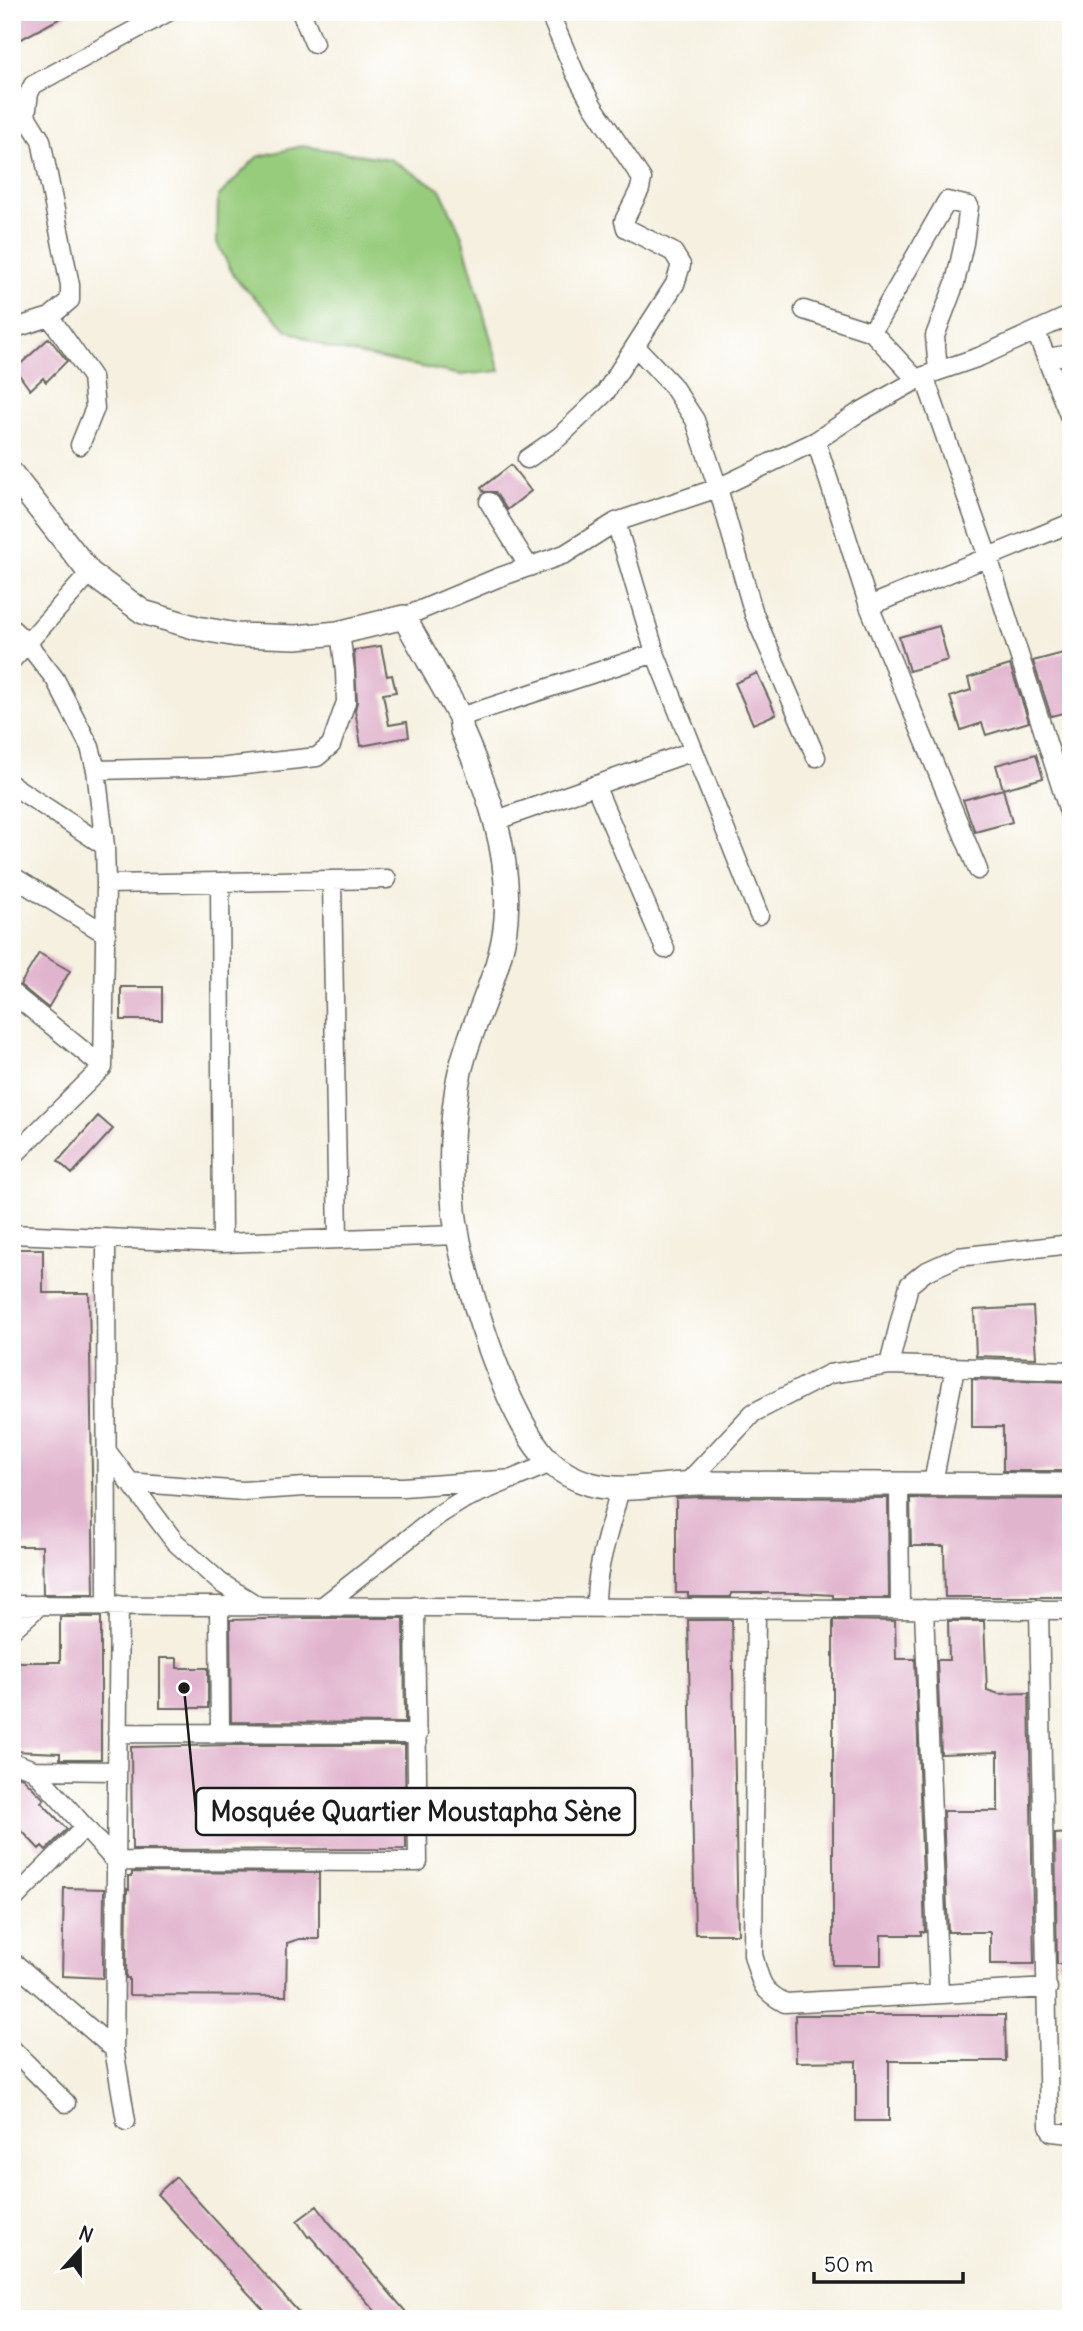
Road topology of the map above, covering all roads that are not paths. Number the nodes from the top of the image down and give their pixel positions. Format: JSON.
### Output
{"nodes":[{"id":1,"x":168,"y":12,"type":"edge"},
{"id":2,"x":301,"y":12,"type":"edge"},
{"id":3,"x":549,"y":12,"type":"edge"},
{"id":4,"x":314,"y":43,"type":"dead end"},
{"id":5,"x":804,"y":310,"type":"dead end"},
{"id":6,"x":1071,"y":315,"type":"edge"},
{"id":7,"x":50,"y":317,"type":"junction"},
{"id":8,"x":12,"y":329,"type":"edge"},
{"id":9,"x":872,"y":332,"type":"junction"},
{"id":10,"x":1036,"y":332,"type":"junction"},
{"id":11,"x":636,"y":347,"type":"junction"},
{"id":12,"x":1071,"y":354,"type":"edge"},
{"id":13,"x":1046,"y":358,"type":"junction"},
{"id":14,"x":927,"y":376,"type":"junction"},
{"id":15,"x":1071,"y":420,"type":"edge"},
{"id":16,"x":816,"y":441,"type":"junction"},
{"id":17,"x":80,"y":445,"type":"dead end"},
{"id":18,"x":527,"y":459,"type":"dead end"},
{"id":19,"x":12,"y":474,"type":"edge"},
{"id":20,"x":718,"y":488,"type":"junction"},
{"id":21,"x":489,"y":502,"type":"dead end"},
{"id":22,"x":615,"y":522,"type":"junction"},
{"id":23,"x":1071,"y":523,"type":"edge"},
{"id":24,"x":988,"y":557,"type":"junction"},
{"id":25,"x":530,"y":567,"type":"junction"},
{"id":26,"x":90,"y":573,"type":"junction"},
{"id":27,"x":869,"y":606,"type":"junction"},
{"id":28,"x":404,"y":617,"type":"junction"},
{"id":29,"x":12,"y":629,"type":"edge"},
{"id":30,"x":340,"y":632,"type":"junction"},
{"id":31,"x":27,"y":643,"type":"junction"},
{"id":32,"x":655,"y":653,"type":"junction"},
{"id":33,"x":12,"y":660,"type":"edge"},
{"id":34,"x":460,"y":718,"type":"junction"},
{"id":35,"x":693,"y":751,"type":"junction"},
{"id":36,"x":816,"y":757,"type":"dead end"},
{"id":37,"x":96,"y":771,"type":"junction"},
{"id":38,"x":12,"y":785,"type":"edge"},
{"id":39,"x":595,"y":785,"type":"junction"},
{"id":40,"x":1071,"y":818,"type":"edge"},
{"id":41,"x":496,"y":820,"type":"junction"},
{"id":42,"x":104,"y":846,"type":"junction"},
{"id":43,"x":978,"y":870,"type":"dead end"},
{"id":44,"x":12,"y":876,"type":"edge"},
{"id":45,"x":387,"y":879,"type":"dead end"},
{"id":46,"x":332,"y":880,"type":"junction"},
{"id":47,"x":220,"y":882,"type":"junction"},
{"id":48,"x":106,"y":884,"type":"junction"},
{"id":49,"x":759,"y":915,"type":"dead end"},
{"id":50,"x":106,"y":934,"type":"junction"},
{"id":51,"x":666,"y":949,"type":"dead end"},
{"id":52,"x":12,"y":993,"type":"edge"},
{"id":53,"x":103,"y":1067,"type":"junction"},
{"id":54,"x":12,"y":1157,"type":"edge"},
{"id":55,"x":12,"y":1234,"type":"edge"},
{"id":56,"x":458,"y":1236,"type":"junction"},
{"id":57,"x":106,"y":1238,"type":"junction"},
{"id":58,"x":338,"y":1239,"type":"junction"},
{"id":59,"x":222,"y":1243,"type":"junction"},
{"id":60,"x":1071,"y":1244,"type":"edge"},
{"id":61,"x":889,"y":1365,"type":"junction"},
{"id":62,"x":956,"y":1368,"type":"junction"},
{"id":63,"x":1071,"y":1371,"type":"edge"},
{"id":64,"x":106,"y":1450,"type":"junction"},
{"id":65,"x":551,"y":1463,"type":"junction"},
{"id":66,"x":514,"y":1479,"type":"junction"},
{"id":67,"x":128,"y":1482,"type":"junction"},
{"id":68,"x":687,"y":1483,"type":"junction"},
{"id":69,"x":933,"y":1483,"type":"junction"},
{"id":70,"x":899,"y":1484,"type":"junction"},
{"id":71,"x":1071,"y":1485,"type":"edge"},
{"id":72,"x":620,"y":1488,"type":"junction"},
{"id":73,"x":12,"y":1605,"type":"edge"},
{"id":74,"x":40,"y":1605,"type":"junction"},
{"id":75,"x":113,"y":1605,"type":"junction"},
{"id":76,"x":219,"y":1606,"type":"junction"},
{"id":77,"x":258,"y":1606,"type":"junction"},
{"id":78,"x":323,"y":1606,"type":"junction"},
{"id":79,"x":415,"y":1606,"type":"junction"},
{"id":80,"x":596,"y":1608,"type":"junction"},
{"id":81,"x":756,"y":1608,"type":"junction"},
{"id":82,"x":900,"y":1609,"type":"junction"},
{"id":83,"x":925,"y":1609,"type":"junction"},
{"id":84,"x":1039,"y":1609,"type":"junction"},
{"id":85,"x":1071,"y":1609,"type":"edge"},
{"id":86,"x":12,"y":1630,"type":"edge"},
{"id":87,"x":117,"y":1733,"type":"junction"},
{"id":88,"x":220,"y":1733,"type":"junction"},
{"id":89,"x":418,"y":1734,"type":"junction"},
{"id":90,"x":12,"y":1762,"type":"edge"},
{"id":91,"x":34,"y":1770,"type":"junction"},
{"id":92,"x":116,"y":1771,"type":"junction"},
{"id":93,"x":85,"y":1827,"type":"junction"},
{"id":94,"x":115,"y":1861,"type":"junction"},
{"id":95,"x":12,"y":1901,"type":"edge"},
{"id":96,"x":12,"y":1961,"type":"edge"},
{"id":97,"x":1048,"y":1988,"type":"junction"},
{"id":98,"x":939,"y":1994,"type":"junction"},
{"id":99,"x":12,"y":2049,"type":"edge"},
{"id":100,"x":114,"y":2049,"type":"junction"},
{"id":101,"x":66,"y":2103,"type":"dead end"},
{"id":102,"x":126,"y":2120,"type":"dead end"},
{"id":103,"x":1071,"y":2134,"type":"edge"}],
"edges":[{"from":1,"to":7,"type":"street"},
{"from":2,"to":4,"type":"street"},
{"from":3,"to":11,"type":"street"},
{"from":5,"to":9,"type":"street"},
{"from":6,"to":10,"type":"street"},
{"from":7,"to":8,"type":"street"},
{"from":7,"to":17,"type":"street"},
{"from":9,"to":14,"type":"street"},
{"from":9,"to":14,"type":"street"},
{"from":10,"to":13,"type":"street"},
{"from":10,"to":14,"type":"street"},
{"from":11,"to":18,"type":"street"},
{"from":11,"to":20,"type":"street"},
{"from":12,"to":13,"type":"street"},
{"from":13,"to":15,"type":"street"},
{"from":14,"to":16,"type":"street"},
{"from":14,"to":24,"type":"street"},
{"from":16,"to":20,"type":"street"},
{"from":16,"to":27,"type":"street"},
{"from":19,"to":26,"type":"street"},
{"from":20,"to":22,"type":"street"},
{"from":20,"to":36,"type":"street"},
{"from":21,"to":25,"type":"street"},
{"from":22,"to":25,"type":"street"},
{"from":22,"to":32,"type":"street"},
{"from":23,"to":24,"type":"street"},
{"from":24,"to":27,"type":"street"},
{"from":24,"to":40,"type":"street"},
{"from":25,"to":28,"type":"street"},
{"from":26,"to":30,"type":"street"},
{"from":26,"to":31,"type":"street"},
{"from":27,"to":43,"type":"street"},
{"from":28,"to":30,"type":"street"},
{"from":28,"to":34,"type":"street"},
{"from":29,"to":31,"type":"street"},
{"from":30,"to":37,"type":"street"},
{"from":31,"to":33,"type":"street"},
{"from":31,"to":37,"type":"street"},
{"from":32,"to":34,"type":"street"},
{"from":32,"to":35,"type":"street"},
{"from":34,"to":41,"type":"street"},
{"from":35,"to":39,"type":"street"},
{"from":35,"to":49,"type":"street"},
{"from":37,"to":42,"type":"street"},
{"from":38,"to":42,"type":"street"},
{"from":39,"to":41,"type":"street"},
{"from":39,"to":51,"type":"street"},
{"from":41,"to":56,"type":"street"},
{"from":42,"to":48,"type":"street"},
{"from":44,"to":50,"type":"street"},
{"from":45,"to":46,"type":"street"},
{"from":46,"to":47,"type":"street"},
{"from":46,"to":58,"type":"street"},
{"from":47,"to":48,"type":"street"},
{"from":47,"to":59,"type":"street"},
{"from":48,"to":50,"type":"street"},
{"from":50,"to":53,"type":"street"},
{"from":52,"to":53,"type":"street"},
{"from":53,"to":54,"type":"street"},
{"from":55,"to":57,"type":"street"},
{"from":56,"to":58,"type":"street"},
{"from":56,"to":65,"type":"street"},
{"from":57,"to":59,"type":"street"},
{"from":57,"to":64,"type":"street"},
{"from":58,"to":59,"type":"street"},
{"from":60,"to":61,"type":"street"},
{"from":61,"to":62,"type":"street"},
{"from":61,"to":68,"type":"street"},
{"from":62,"to":63,"type":"street"},
{"from":62,"to":69,"type":"street"},
{"from":64,"to":67,"type":"street"},
{"from":64,"to":75,"type":"street"},
{"from":65,"to":66,"type":"street"},
{"from":65,"to":72,"type":"street"},
{"from":66,"to":67,"type":"street"},
{"from":66,"to":78,"type":"street"},
{"from":67,"to":77,"type":"street"},
{"from":68,"to":70,"type":"street"},
{"from":68,"to":72,"type":"street"},
{"from":69,"to":70,"type":"street"},
{"from":69,"to":71,"type":"street"},
{"from":70,"to":82,"type":"street"},
{"from":72,"to":80,"type":"street"},
{"from":73,"to":74,"type":"street"},
{"from":74,"to":75,"type":"street"},
{"from":74,"to":86,"type":"street"},
{"from":75,"to":76,"type":"street"},
{"from":75,"to":87,"type":"street"},
{"from":76,"to":77,"type":"street"},
{"from":76,"to":88,"type":"street"},
{"from":77,"to":78,"type":"street"},
{"from":78,"to":79,"type":"street"},
{"from":79,"to":80,"type":"street"},
{"from":79,"to":89,"type":"street"},
{"from":80,"to":81,"type":"street"},
{"from":81,"to":82,"type":"street"},
{"from":81,"to":98,"type":"street"},
{"from":82,"to":83,"type":"street"},
{"from":83,"to":84,"type":"street"},
{"from":83,"to":98,"type":"street"},
{"from":84,"to":85,"type":"street"},
{"from":84,"to":97,"type":"street"},
{"from":87,"to":88,"type":"street"},
{"from":87,"to":92,"type":"street"},
{"from":88,"to":89,"type":"street"},
{"from":89,"to":94,"type":"street"},
{"from":90,"to":91,"type":"street"},
{"from":91,"to":92,"type":"street"},
{"from":91,"to":93,"type":"street"},
{"from":92,"to":94,"type":"street"},
{"from":93,"to":94,"type":"street"},
{"from":93,"to":95,"type":"street"},
{"from":94,"to":100,"type":"street"},
{"from":96,"to":100,"type":"street"},
{"from":97,"to":98,"type":"street"},
{"from":97,"to":103,"type":"street"},
{"from":99,"to":101,"type":"street"},
{"from":100,"to":102,"type":"street"}]}
